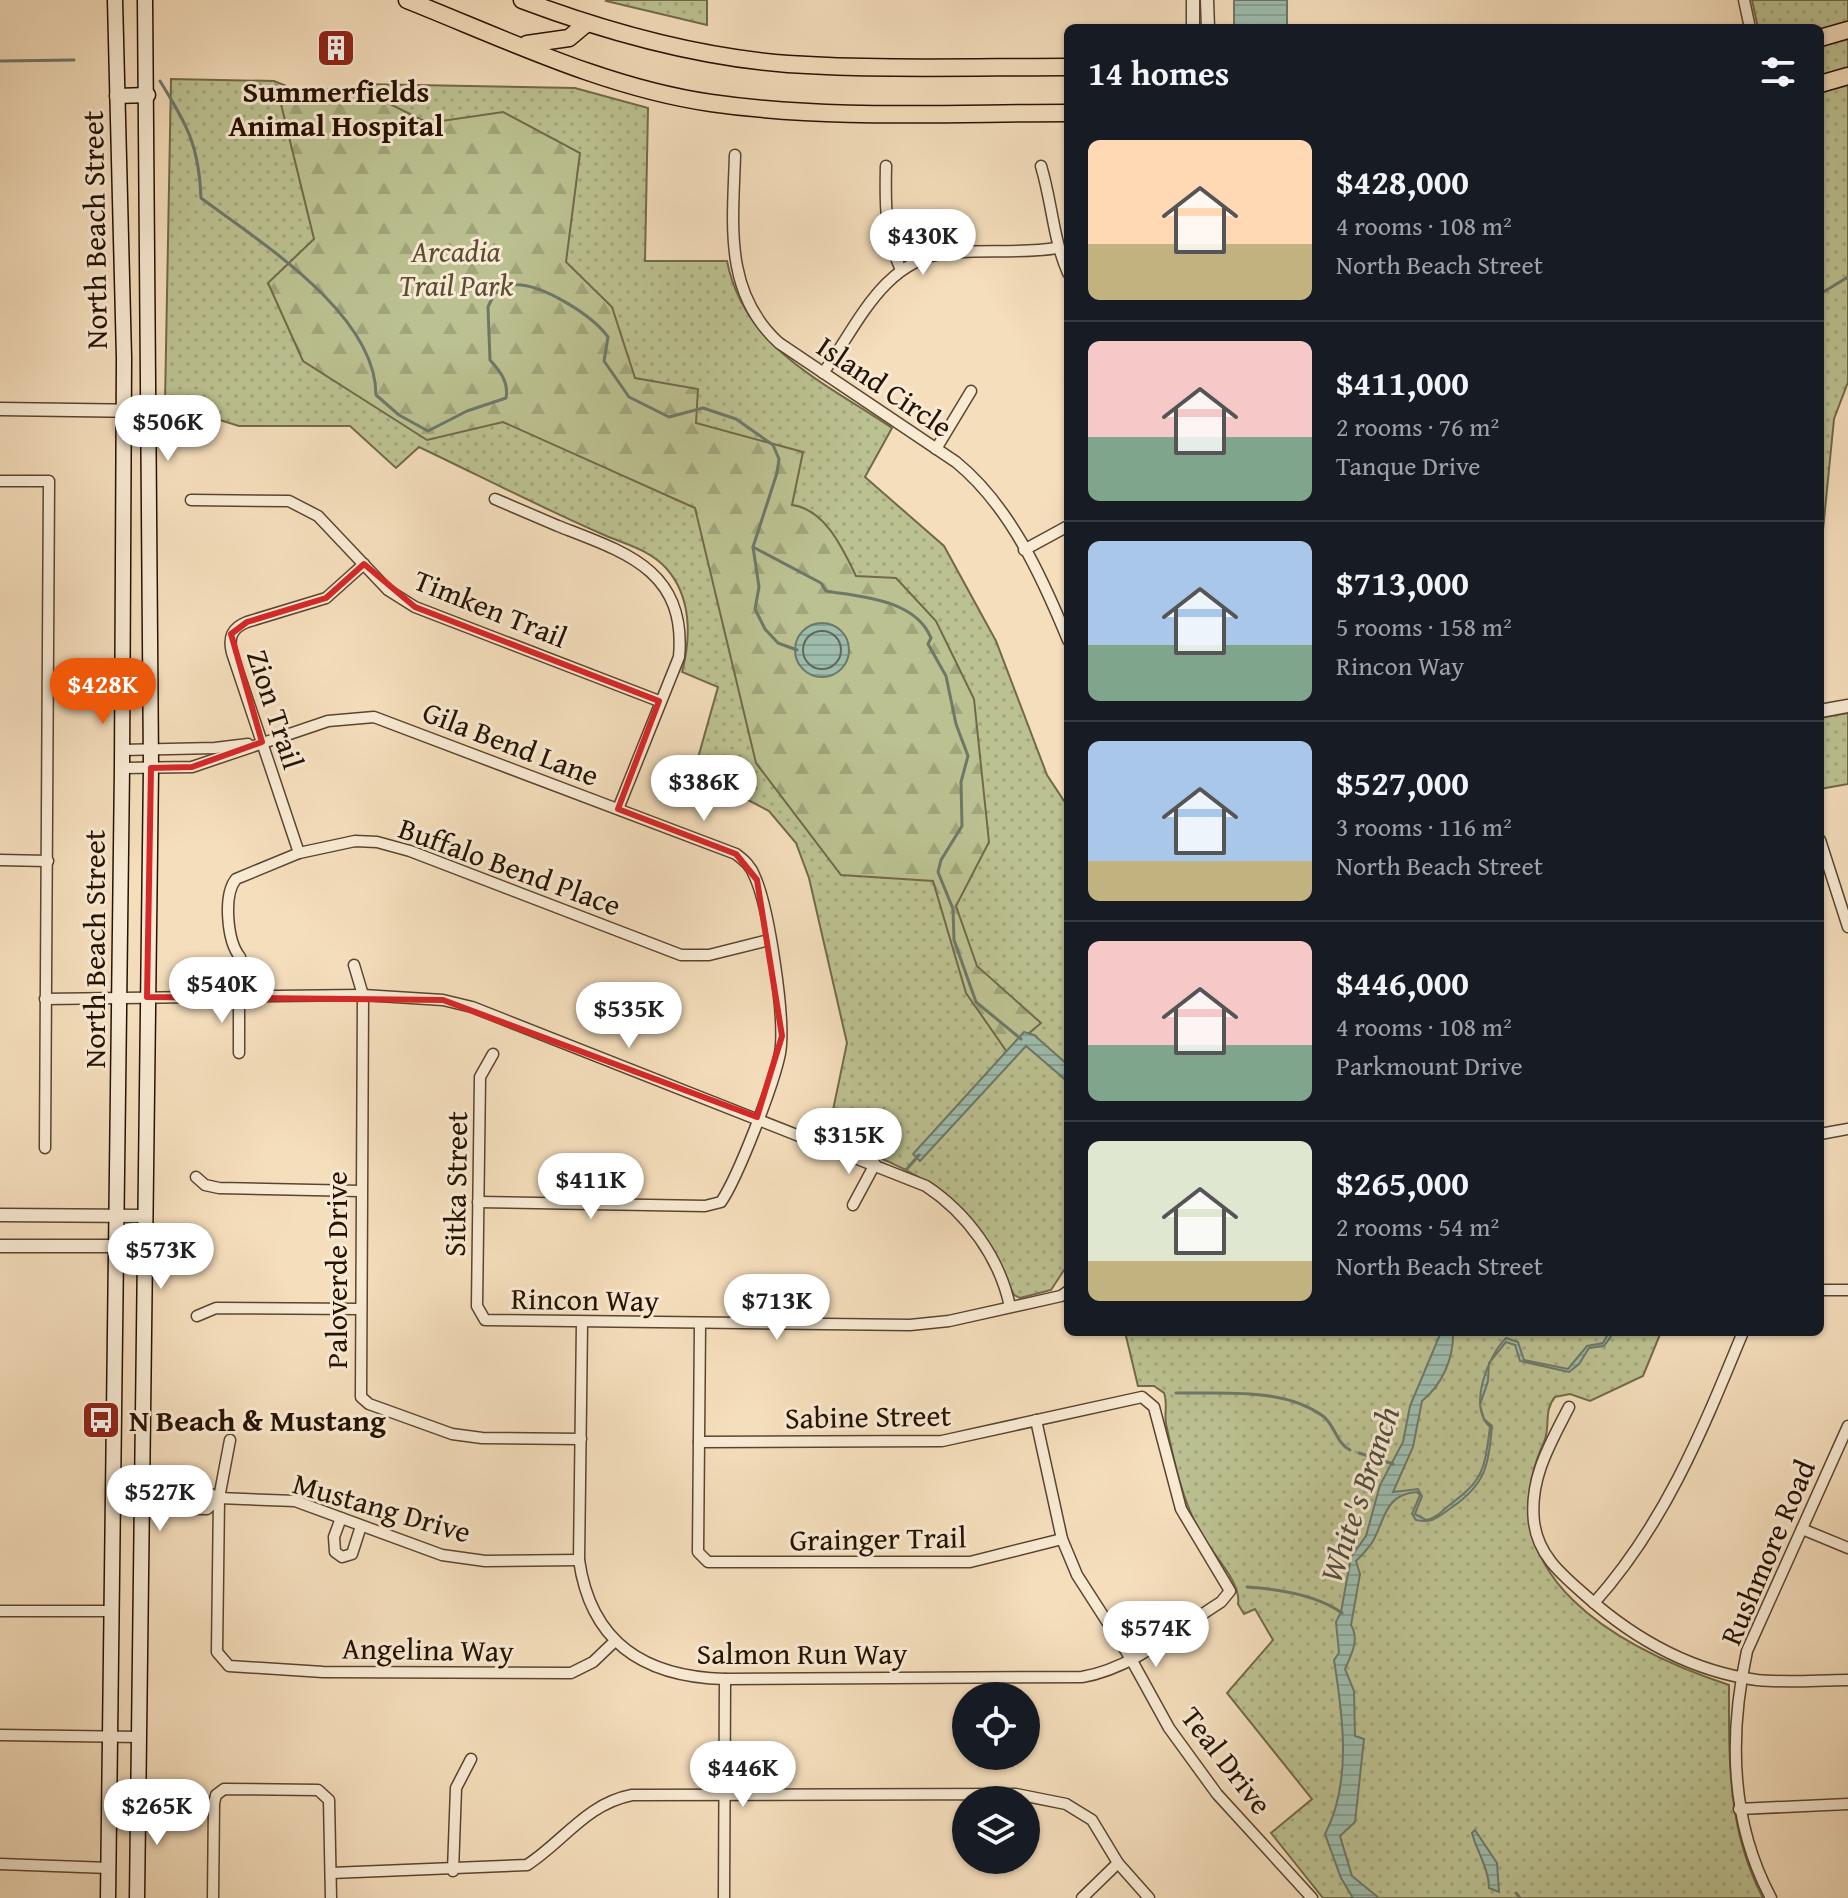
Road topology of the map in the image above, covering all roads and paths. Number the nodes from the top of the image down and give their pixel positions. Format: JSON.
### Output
{"nodes":[{"id":1,"x":115,"y":0,"type":"edge"},
{"id":2,"x":145,"y":0,"type":"edge"},
{"id":3,"x":407,"y":0,"type":"edge"},
{"id":4,"x":522,"y":0,"type":"edge"},
{"id":5,"x":1193,"y":0,"type":"edge"},
{"id":6,"x":1207,"y":0,"type":"edge"},
{"id":7,"x":1744,"y":0,"type":"edge"},
{"id":8,"x":587,"y":23,"type":"junction"},
{"id":9,"x":1193,"y":24,"type":"edge"},
{"id":10,"x":1208,"y":24,"type":"edge"},
{"id":11,"x":1749,"y":24,"type":"edge"},
{"id":12,"x":1848,"y":30,"type":"edge"},
{"id":13,"x":1824,"y":37,"type":"edge"},
{"id":14,"x":517,"y":44,"type":"junction"},
{"id":15,"x":1064,"y":67,"type":"edge"},
{"id":16,"x":1848,"y":76,"type":"edge"},
{"id":17,"x":1824,"y":83,"type":"edge"},
{"id":18,"x":148,"y":95,"type":"junction"},
{"id":19,"x":117,"y":96,"type":"junction"},
{"id":20,"x":1064,"y":113,"type":"edge"},
{"id":21,"x":735,"y":155,"type":"dead end"},
{"id":22,"x":886,"y":166,"type":"dead end"},
{"id":23,"x":1041,"y":166,"type":"dead end"},
{"id":24,"x":1057,"y":248,"type":"junction"},
{"id":25,"x":120,"y":254,"type":"junction"},
{"id":26,"x":148,"y":254,"type":"junction"},
{"id":27,"x":1064,"y":264,"type":"edge"},
{"id":28,"x":901,"y":270,"type":"junction"},
{"id":29,"x":823,"y":373,"type":"junction"},
{"id":30,"x":971,"y":391,"type":"dead end"},
{"id":31,"x":0,"y":409,"type":"edge"},
{"id":32,"x":123,"y":411,"type":"junction"},
{"id":33,"x":148,"y":411,"type":"junction"},
{"id":34,"x":936,"y":449,"type":"junction"},
{"id":35,"x":0,"y":481,"type":"edge"},
{"id":36,"x":495,"y":499,"type":"dead end"},
{"id":37,"x":191,"y":500,"type":"dead end"},
{"id":38,"x":1064,"y":528,"type":"edge"},
{"id":39,"x":1024,"y":550,"type":"junction"},
{"id":40,"x":364,"y":564,"type":"junction"},
{"id":41,"x":1064,"y":632,"type":"edge"},
{"id":42,"x":659,"y":701,"type":"junction"},
{"id":43,"x":1848,"y":706,"type":"edge"},
{"id":44,"x":1824,"y":710,"type":"edge"},
{"id":45,"x":262,"y":742,"type":"junction"},
{"id":46,"x":122,"y":750,"type":"junction"},
{"id":47,"x":151,"y":750,"type":"junction"},
{"id":48,"x":122,"y":768,"type":"junction"},
{"id":49,"x":151,"y":768,"type":"junction"},
{"id":50,"x":618,"y":809,"type":"junction"},
{"id":51,"x":299,"y":853,"type":"junction"},
{"id":52,"x":1824,"y":856,"type":"edge"},
{"id":53,"x":0,"y":860,"type":"edge"},
{"id":54,"x":48,"y":861,"type":"junction"},
{"id":55,"x":1848,"y":927,"type":"edge"},
{"id":56,"x":769,"y":940,"type":"junction"},
{"id":57,"x":240,"y":957,"type":"dead end"},
{"id":58,"x":354,"y":965,"type":"dead end"},
{"id":59,"x":363,"y":995,"type":"junction"},
{"id":60,"x":147,"y":997,"type":"junction"},
{"id":61,"x":119,"y":998,"type":"junction"},
{"id":62,"x":239,"y":998,"type":"junction"},
{"id":63,"x":45,"y":999,"type":"junction"},
{"id":64,"x":239,"y":1053,"type":"dead end"},
{"id":65,"x":493,"y":1054,"type":"dead end"},
{"id":66,"x":757,"y":1117,"type":"junction"},
{"id":67,"x":1848,"y":1129,"type":"edge"},
{"id":68,"x":1824,"y":1133,"type":"edge"},
{"id":69,"x":45,"y":1148,"type":"dead end"},
{"id":70,"x":875,"y":1164,"type":"junction"},
{"id":71,"x":196,"y":1177,"type":"dead end"},
{"id":72,"x":360,"y":1191,"type":"junction"},
{"id":73,"x":478,"y":1202,"type":"junction"},
{"id":74,"x":853,"y":1205,"type":"dead end"},
{"id":75,"x":0,"y":1215,"type":"edge"},
{"id":76,"x":118,"y":1215,"type":"junction"},
{"id":77,"x":143,"y":1216,"type":"junction"},
{"id":78,"x":0,"y":1246,"type":"edge"},
{"id":79,"x":117,"y":1246,"type":"junction"},
{"id":80,"x":143,"y":1246,"type":"junction"},
{"id":81,"x":1824,"y":1290,"type":"edge"},
{"id":82,"x":1848,"y":1290,"type":"edge"},
{"id":83,"x":1064,"y":1294,"type":"edge"},
{"id":84,"x":1010,"y":1307,"type":"junction"},
{"id":85,"x":360,"y":1309,"type":"junction"},
{"id":86,"x":197,"y":1316,"type":"dead end"},
{"id":87,"x":481,"y":1318,"type":"joint"},
{"id":88,"x":582,"y":1323,"type":"junction"},
{"id":89,"x":700,"y":1324,"type":"junction"},
{"id":90,"x":1741,"y":1336,"type":"edge"},
{"id":91,"x":1569,"y":1407,"type":"dead end"},
{"id":92,"x":1036,"y":1420,"type":"junction"},
{"id":93,"x":1848,"y":1426,"type":"edge"},
{"id":94,"x":581,"y":1439,"type":"junction"},
{"id":95,"x":230,"y":1440,"type":"dead end"},
{"id":96,"x":699,"y":1442,"type":"junction"},
{"id":97,"x":112,"y":1487,"type":"junction"},
{"id":98,"x":141,"y":1487,"type":"junction"},
{"id":99,"x":219,"y":1498,"type":"junction"},
{"id":100,"x":112,"y":1508,"type":"junction"},
{"id":101,"x":141,"y":1508,"type":"junction"},
{"id":102,"x":341,"y":1518,"type":"junction"},
{"id":103,"x":361,"y":1526,"type":"junction"},
{"id":104,"x":1802,"y":1529,"type":"junction"},
{"id":105,"x":1062,"y":1539,"type":"junction"},
{"id":106,"x":1848,"y":1548,"type":"edge"},
{"id":107,"x":579,"y":1560,"type":"junction"},
{"id":108,"x":1594,"y":1603,"type":"junction"},
{"id":109,"x":0,"y":1611,"type":"edge"},
{"id":110,"x":111,"y":1611,"type":"junction"},
{"id":111,"x":615,"y":1641,"type":"junction"},
{"id":112,"x":1131,"y":1659,"type":"junction"},
{"id":113,"x":1742,"y":1677,"type":"junction"},
{"id":114,"x":725,"y":1679,"type":"junction"},
{"id":115,"x":1848,"y":1680,"type":"edge"},
{"id":116,"x":0,"y":1735,"type":"edge"},
{"id":117,"x":110,"y":1736,"type":"junction"},
{"id":118,"x":139,"y":1737,"type":"junction"},
{"id":119,"x":471,"y":1759,"type":"dead end"},
{"id":120,"x":726,"y":1792,"type":"junction"},
{"id":121,"x":1848,"y":1804,"type":"edge"},
{"id":122,"x":1739,"y":1809,"type":"junction"},
{"id":123,"x":1118,"y":1863,"type":"junction"},
{"id":124,"x":0,"y":1864,"type":"edge"},
{"id":125,"x":109,"y":1868,"type":"junction"},
{"id":126,"x":453,"y":1871,"type":"junction"},
{"id":127,"x":331,"y":1873,"type":"junction"},
{"id":128,"x":108,"y":1898,"type":"edge"},
{"id":129,"x":137,"y":1898,"type":"edge"},
{"id":130,"x":213,"y":1898,"type":"edge"},
{"id":131,"x":331,"y":1898,"type":"edge"},
{"id":132,"x":724,"y":1898,"type":"edge"},
{"id":133,"x":1082,"y":1898,"type":"edge"},
{"id":134,"x":1149,"y":1898,"type":"edge"},
{"id":135,"x":1312,"y":1898,"type":"edge"},
{"id":136,"x":1771,"y":1898,"type":"edge"}],
"edges":[{"from":1,"to":19,"type":"main road","name":"North Beach Street"},
{"from":2,"to":18,"type":"main road","name":"North Beach Street"},
{"from":3,"to":14,"type":"main road"},
{"from":4,"to":8,"type":"main road"},
{"from":5,"to":9,"type":"street"},
{"from":6,"to":10,"type":"street"},
{"from":7,"to":11,"type":"street"},
{"from":8,"to":14,"type":"main road"},
{"from":8,"to":15,"type":"main road"},
{"from":12,"to":13,"type":"main road"},
{"from":14,"to":20,"type":"main road"},
{"from":16,"to":17,"type":"main road"},
{"from":18,"to":19,"type":"main road"},
{"from":18,"to":26,"type":"main road","name":"North Beach Street"},
{"from":19,"to":25,"type":"main road","name":"North Beach Street"},
{"from":21,"to":29,"type":"street","name":"Island Circle"},
{"from":22,"to":28,"type":"street"},
{"from":23,"to":24,"type":"street"},
{"from":24,"to":27,"type":"street"},
{"from":24,"to":28,"type":"street"},
{"from":25,"to":26,"type":"main road"},
{"from":25,"to":32,"type":"main road","name":"North Beach Street"},
{"from":26,"to":33,"type":"main road","name":"North Beach Street"},
{"from":28,"to":29,"type":"street"},
{"from":29,"to":34,"type":"street","name":"Island Circle"},
{"from":30,"to":34,"type":"street"},
{"from":31,"to":32,"type":"street"},
{"from":32,"to":33,"type":"street"},
{"from":32,"to":46,"type":"main road","name":"North Beach Street"},
{"from":33,"to":47,"type":"main road","name":"North Beach Street"},
{"from":34,"to":39,"type":"street","name":"Island Circle"},
{"from":35,"to":54,"type":"street"},
{"from":36,"to":42,"type":"street"},
{"from":37,"to":40,"type":"street","name":"Timken Trail"},
{"from":38,"to":39,"type":"street"},
{"from":39,"to":41,"type":"street","name":"Island Circle"},
{"from":40,"to":42,"type":"street","name":"Timken Trail"},
{"from":40,"to":45,"type":"street","name":"Zion Trail"},
{"from":42,"to":50,"type":"street"},
{"from":43,"to":44,"type":"street"},
{"from":45,"to":47,"type":"street","name":"Gila Bend Lane"},
{"from":45,"to":49,"type":"street","name":"Gila Bend Lane"},
{"from":45,"to":50,"type":"street","name":"Gila Bend Lane"},
{"from":45,"to":51,"type":"street","name":"Zion Trail"},
{"from":46,"to":47,"type":"street","name":"Gila Bend Lane"},
{"from":46,"to":48,"type":"main road","name":"North Beach Street"},
{"from":47,"to":49,"type":"main road","name":"North Beach Street"},
{"from":48,"to":49,"type":"street","name":"Gila Bend Lane"},
{"from":48,"to":61,"type":"main road","name":"North Beach Street"},
{"from":49,"to":60,"type":"main road","name":"North Beach Street"},
{"from":50,"to":56,"type":"street","name":"Gila Bend Lane"},
{"from":51,"to":56,"type":"street","name":"Buffalo Bend Place"},
{"from":51,"to":57,"type":"street","name":"Buffalo Bend Place"},
{"from":52,"to":55,"type":"street"},
{"from":53,"to":54,"type":"street"},
{"from":54,"to":63,"type":"street"},
{"from":56,"to":66,"type":"street","name":"Gila Bend Lane"},
{"from":58,"to":59,"type":"street","name":"Paloverde Drive"},
{"from":59,"to":62,"type":"street"},
{"from":59,"to":66,"type":"street"},
{"from":59,"to":72,"type":"street","name":"Paloverde Drive"},
{"from":60,"to":61,"type":"street"},
{"from":60,"to":62,"type":"street"},
{"from":60,"to":77,"type":"main road","name":"North Beach Street"},
{"from":61,"to":63,"type":"street"},
{"from":61,"to":76,"type":"main road","name":"North Beach Street"},
{"from":62,"to":64,"type":"street"},
{"from":63,"to":69,"type":"street"},
{"from":65,"to":73,"type":"street","name":"Sitka Street"},
{"from":66,"to":70,"type":"street"},
{"from":66,"to":73,"type":"street","name":"Gila Bend Lane"},
{"from":67,"to":68,"type":"street"},
{"from":70,"to":74,"type":"street"},
{"from":70,"to":84,"type":"street"},
{"from":71,"to":72,"type":"street"},
{"from":72,"to":85,"type":"street","name":"Paloverde Drive"},
{"from":73,"to":87,"type":"street","name":"Sitka Street"},
{"from":75,"to":76,"type":"street"},
{"from":76,"to":77,"type":"street"},
{"from":76,"to":79,"type":"main road","name":"North Beach Street"},
{"from":77,"to":80,"type":"main road","name":"North Beach Street"},
{"from":78,"to":79,"type":"street"},
{"from":79,"to":80,"type":"street"},
{"from":79,"to":97,"type":"main road","name":"North Beach Street"},
{"from":80,"to":98,"type":"main road","name":"North Beach Street"},
{"from":81,"to":82,"type":"street"},
{"from":83,"to":84,"type":"street","name":"Rincon Way"},
{"from":84,"to":89,"type":"street","name":"Rincon Way"},
{"from":85,"to":86,"type":"street"},
{"from":85,"to":94,"type":"street","name":"Paloverde Drive"},
{"from":87,"to":88,"type":"street","name":"Rincon Way"},
{"from":88,"to":89,"type":"street","name":"Rincon Way"},
{"from":88,"to":94,"type":"street","name":"Salmon Run Way"},
{"from":89,"to":96,"type":"street"},
{"from":90,"to":108,"type":"street"},
{"from":91,"to":108,"type":"street"},
{"from":92,"to":96,"type":"street","name":"Sabine Street"},
{"from":92,"to":105,"type":"street","name":"Teal Drive"},
{"from":92,"to":112,"type":"street","name":"Sabine Street"},
{"from":93,"to":104,"type":"street","name":"Rushmore Road"},
{"from":94,"to":107,"type":"street","name":"Salmon Run Way"},
{"from":95,"to":99,"type":"street"},
{"from":96,"to":105,"type":"street","name":"Grainger Trail"},
{"from":97,"to":98,"type":"street","name":"Mustang Drive"},
{"from":97,"to":100,"type":"main road","name":"North Beach Street"},
{"from":98,"to":99,"type":"street","name":"Mustang Drive"},
{"from":98,"to":101,"type":"main road","name":"North Beach Street"},
{"from":99,"to":101,"type":"street","name":"Mustang Drive"},
{"from":99,"to":102,"type":"street","name":"Mustang Drive"},
{"from":99,"to":111,"type":"street","name":"Angelina Way"},
{"from":100,"to":101,"type":"street","name":"Mustang Drive"},
{"from":100,"to":110,"type":"main road","name":"North Beach Street"},
{"from":101,"to":118,"type":"main road","name":"North Beach Street"},
{"from":102,"to":103,"type":"street","name":"Mustang Drive"},
{"from":102,"to":103,"type":"street"},
{"from":103,"to":107,"type":"street","name":"Mustang Drive"},
{"from":104,"to":106,"type":"street"},
{"from":104,"to":113,"type":"street","name":"Rushmore Road"},
{"from":105,"to":112,"type":"street","name":"Teal Drive"},
{"from":107,"to":111,"type":"street","name":"Salmon Run Way"},
{"from":108,"to":113,"type":"street"},
{"from":109,"to":110,"type":"street"},
{"from":110,"to":117,"type":"main road","name":"North Beach Street"},
{"from":111,"to":114,"type":"street","name":"Salmon Run Way"},
{"from":112,"to":114,"type":"street","name":"Salmon Run Way"},
{"from":112,"to":135,"type":"street","name":"Teal Drive"},
{"from":113,"to":115,"type":"street"},
{"from":113,"to":122,"type":"street","name":"Rushmore Road"},
{"from":114,"to":120,"type":"street"},
{"from":116,"to":117,"type":"street"},
{"from":117,"to":118,"type":"street"},
{"from":117,"to":125,"type":"main road","name":"North Beach Street"},
{"from":118,"to":129,"type":"main road","name":"North Beach Street"},
{"from":119,"to":126,"type":"street"},
{"from":120,"to":123,"type":"street"},
{"from":120,"to":126,"type":"street"},
{"from":120,"to":132,"type":"street"},
{"from":121,"to":122,"type":"street"},
{"from":122,"to":136,"type":"street","name":"Rushmore Road"},
{"from":123,"to":133,"type":"street"},
{"from":123,"to":134,"type":"street"},
{"from":124,"to":125,"type":"street"},
{"from":125,"to":128,"type":"main road","name":"North Beach Street"},
{"from":126,"to":127,"type":"street"},
{"from":127,"to":130,"type":"street"},
{"from":127,"to":131,"type":"street"}]}
